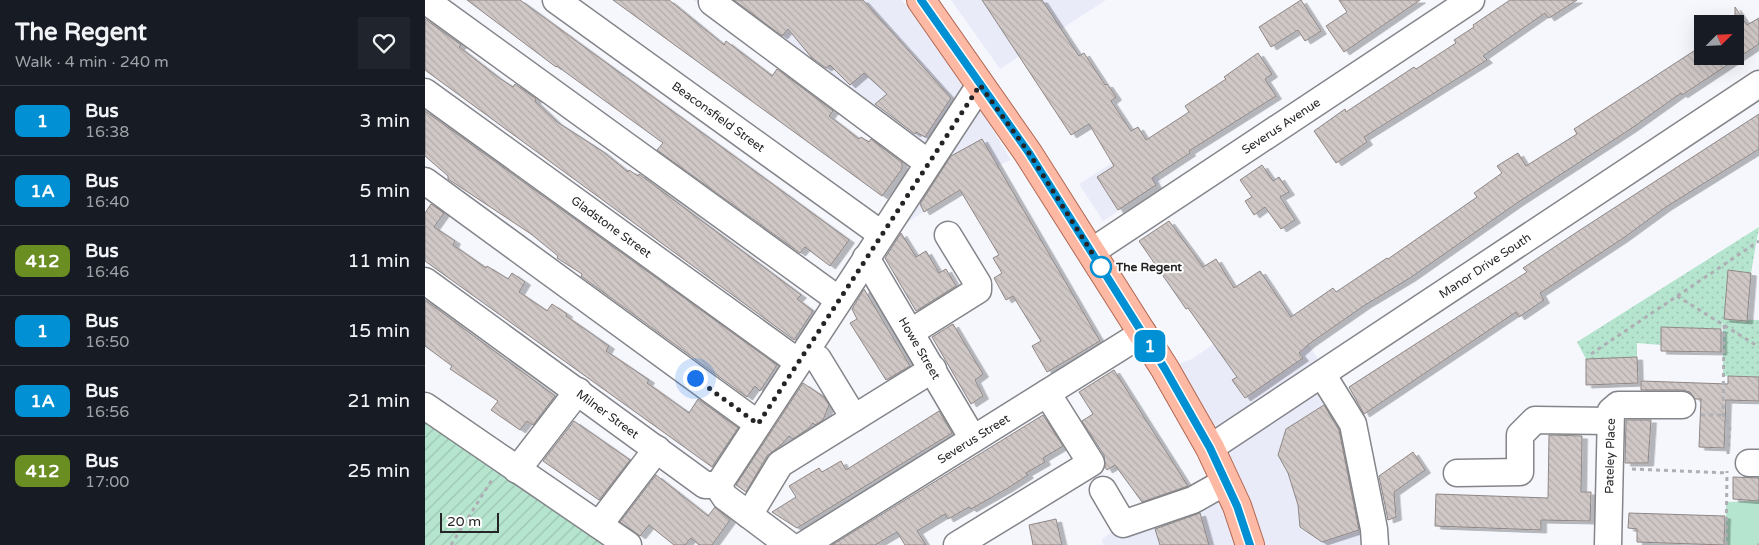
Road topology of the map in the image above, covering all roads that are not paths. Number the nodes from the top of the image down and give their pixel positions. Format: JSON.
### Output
{"nodes":[{"id":1,"x":425,"y":0,"type":"edge"},
{"id":2,"x":921,"y":0,"type":"edge"},
{"id":3,"x":1471,"y":0,"type":"edge"},
{"id":4,"x":560,"y":1,"type":"edge"},
{"id":5,"x":712,"y":2,"type":"dead end"},
{"id":6,"x":1759,"y":84,"type":"edge"},
{"id":7,"x":980,"y":85,"type":"junction"},
{"id":8,"x":425,"y":92,"type":"edge"},
{"id":9,"x":929,"y":163,"type":"junction"},
{"id":10,"x":425,"y":181,"type":"edge"},
{"id":11,"x":881,"y":234,"type":"junction"},
{"id":12,"x":949,"y":235,"type":"dead end"},
{"id":13,"x":1091,"y":252,"type":"junction"},
{"id":14,"x":866,"y":258,"type":"junction"},
{"id":15,"x":425,"y":281,"type":"edge"},
{"id":16,"x":839,"y":300,"type":"junction"},
{"id":17,"x":911,"y":332,"type":"junction"},
{"id":18,"x":1143,"y":333,"type":"junction"},
{"id":19,"x":808,"y":360,"type":"junction"},
{"id":20,"x":933,"y":369,"type":"junction"},
{"id":21,"x":1322,"y":374,"type":"junction"},
{"id":22,"x":578,"y":391,"type":"junction"},
{"id":23,"x":1047,"y":393,"type":"junction"},
{"id":24,"x":1682,"y":405,"type":"dead end"},
{"id":25,"x":425,"y":406,"type":"edge"},
{"id":26,"x":854,"y":418,"type":"junction"},
{"id":27,"x":1610,"y":421,"type":"junction"},
{"id":28,"x":758,"y":424,"type":"junction"},
{"id":29,"x":973,"y":439,"type":"junction"},
{"id":30,"x":1210,"y":448,"type":"junction"},
{"id":31,"x":657,"y":449,"type":"junction"},
{"id":32,"x":507,"y":470,"type":"junction"},
{"id":33,"x":1457,"y":473,"type":"dead end"},
{"id":34,"x":1225,"y":482,"type":"junction"},
{"id":35,"x":717,"y":485,"type":"junction"},
{"id":36,"x":1103,"y":490,"type":"dead end"},
{"id":37,"x":749,"y":515,"type":"junction"},
{"id":38,"x":599,"y":525,"type":"junction"},
{"id":39,"x":628,"y":545,"type":"edge"},
{"id":40,"x":789,"y":545,"type":"edge"},
{"id":41,"x":804,"y":545,"type":"edge"},
{"id":42,"x":957,"y":545,"type":"edge"},
{"id":43,"x":1250,"y":545,"type":"edge"},
{"id":44,"x":1375,"y":545,"type":"edge"},
{"id":45,"x":1608,"y":545,"type":"edge"}],
"edges":[{"from":1,"to":16,"type":"street"},
{"from":2,"to":7,"type":"main road"},
{"from":3,"to":13,"type":"street","name":"Severus Avenue"},
{"from":4,"to":11,"type":"street","name":"Beaconsfield Street"},
{"from":5,"to":9,"type":"street"},
{"from":6,"to":21,"type":"street","name":"Manor Drive South"},
{"from":7,"to":9,"type":"street"},
{"from":7,"to":13,"type":"main road"},
{"from":8,"to":19,"type":"street","name":"Gladstone Street"},
{"from":9,"to":11,"type":"street"},
{"from":10,"to":28,"type":"street"},
{"from":11,"to":14,"type":"street"},
{"from":12,"to":17,"type":"street"},
{"from":13,"to":18,"type":"main road"},
{"from":14,"to":16,"type":"street"},
{"from":14,"to":17,"type":"street","name":"Howe Street"},
{"from":15,"to":22,"type":"street","name":"Milner Street"},
{"from":16,"to":19,"type":"street"},
{"from":17,"to":20,"type":"street","name":"Howe Street"},
{"from":18,"to":23,"type":"street","name":"Severus Street"},
{"from":18,"to":30,"type":"main road"},
{"from":19,"to":26,"type":"street"},
{"from":19,"to":28,"type":"street"},
{"from":20,"to":26,"type":"street"},
{"from":20,"to":29,"type":"street","name":"Howe Street"},
{"from":21,"to":30,"type":"street","name":"Manor Drive South"},
{"from":21,"to":44,"type":"street"},
{"from":22,"to":31,"type":"street","name":"Milner Street"},
{"from":22,"to":32,"type":"street"},
{"from":23,"to":29,"type":"street","name":"Severus Street"},
{"from":23,"to":42,"type":"street"},
{"from":24,"to":27,"type":"street","name":"Pateley Place"},
{"from":25,"to":32,"type":"street"},
{"from":26,"to":37,"type":"street"},
{"from":27,"to":33,"type":"street"},
{"from":27,"to":45,"type":"street","name":"Pateley Place"},
{"from":28,"to":35,"type":"street"},
{"from":29,"to":41,"type":"street","name":"Severus Street"},
{"from":30,"to":34,"type":"main road"},
{"from":31,"to":35,"type":"street","name":"Milner Street"},
{"from":31,"to":38,"type":"street"},
{"from":32,"to":38,"type":"street"},
{"from":34,"to":36,"type":"street"},
{"from":34,"to":43,"type":"main road"},
{"from":35,"to":37,"type":"street","name":"Milner Street"},
{"from":37,"to":40,"type":"street","name":"Milner Street"},
{"from":38,"to":39,"type":"street"}]}
